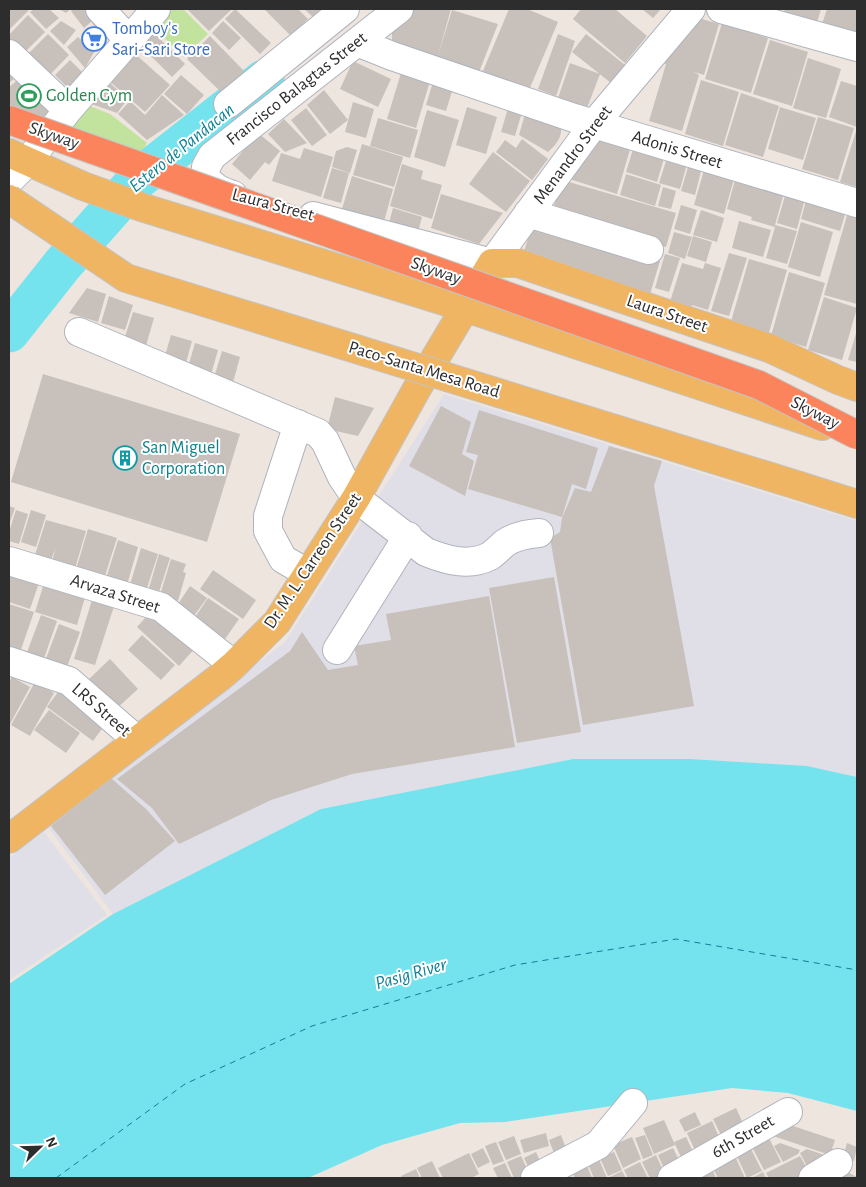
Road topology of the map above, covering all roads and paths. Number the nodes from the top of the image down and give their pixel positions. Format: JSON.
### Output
{"nodes":[{"id":1,"x":100,"y":9,"type":"edge"},
{"id":2,"x":156,"y":9,"type":"edge"},
{"id":3,"x":345,"y":9,"type":"edge"},
{"id":4,"x":399,"y":9,"type":"edge"},
{"id":5,"x":691,"y":9,"type":"edge"},
{"id":6,"x":721,"y":9,"type":"edge"},
{"id":7,"x":128,"y":40,"type":"junction"},
{"id":8,"x":357,"y":42,"type":"junction"},
{"id":9,"x":857,"y":47,"type":"edge"},
{"id":10,"x":9,"y":54,"type":"edge"},
{"id":11,"x":228,"y":104,"type":"dead end"},
{"id":12,"x":68,"y":110,"type":"junction"},
{"id":13,"x":9,"y":111,"type":"edge"},
{"id":14,"x":9,"y":120,"type":"edge"},
{"id":15,"x":594,"y":124,"type":"junction"},
{"id":16,"x":19,"y":157,"type":"edge"},
{"id":17,"x":205,"y":176,"type":"joint"},
{"id":18,"x":9,"y":182,"type":"edge"},
{"id":19,"x":9,"y":199,"type":"edge"},
{"id":20,"x":857,"y":203,"type":"edge"},
{"id":21,"x":528,"y":213,"type":"junction"},
{"id":22,"x":649,"y":250,"type":"dead end"},
{"id":23,"x":492,"y":263,"type":"junction"},
{"id":24,"x":466,"y":308,"type":"junction"},
{"id":25,"x":79,"y":332,"type":"dead end"},
{"id":26,"x":847,"y":383,"type":"edge"},
{"id":27,"x":857,"y":420,"type":"edge"},
{"id":28,"x":298,"y":424,"type":"junction"},
{"id":29,"x":857,"y":436,"type":"edge"},
{"id":30,"x":356,"y":498,"type":"junction"},
{"id":31,"x":857,"y":504,"type":"edge"},
{"id":32,"x":539,"y":532,"type":"dead end"},
{"id":33,"x":408,"y":536,"type":"junction"},
{"id":34,"x":9,"y":561,"type":"edge"},
{"id":35,"x":307,"y":573,"type":"junction"},
{"id":36,"x":337,"y":650,"type":"dead end"},
{"id":37,"x":9,"y":661,"type":"edge"},
{"id":38,"x":234,"y":666,"type":"junction"},
{"id":39,"x":137,"y":740,"type":"junction"},
{"id":40,"x":9,"y":839,"type":"edge"},
{"id":41,"x":633,"y":1103,"type":"dead end"},
{"id":42,"x":788,"y":1112,"type":"dead end"},
{"id":43,"x":838,"y":1163,"type":"dead end"},
{"id":44,"x":535,"y":1178,"type":"edge"},
{"id":45,"x":672,"y":1178,"type":"edge"},
{"id":46,"x":813,"y":1178,"type":"edge"}],
"edges":[{"from":1,"to":7,"type":"street"},
{"from":2,"to":7,"type":"street"},
{"from":3,"to":11,"type":"street"},
{"from":4,"to":8,"type":"street","name":"Francisco Balagtas Street"},
{"from":5,"to":15,"type":"street","name":"Menandro Street"},
{"from":6,"to":9,"type":"street"},
{"from":7,"to":12,"type":"street"},
{"from":8,"to":15,"type":"street","name":"Adonis Street"},
{"from":8,"to":17,"type":"street","name":"Francisco Balagtas Street"},
{"from":10,"to":12,"type":"street"},
{"from":12,"to":16,"type":"street"},
{"from":13,"to":27,"type":"highway","name":"Skyway"},
{"from":14,"to":29,"type":"highway","name":"Skyway","bridge":true},
{"from":15,"to":20,"type":"street","name":"Adonis Street"},
{"from":15,"to":21,"type":"street","name":"Menandro Street"},
{"from":16,"to":18,"type":"street"},
{"from":16,"to":24,"type":"main road"},
{"from":17,"to":23,"type":"street","name":"Laura Street"},
{"from":19,"to":31,"type":"main road","name":"Paco-Santa Mesa Road","bridge":true},
{"from":21,"to":22,"type":"street"},
{"from":21,"to":23,"type":"street","name":"Menandro Street"},
{"from":23,"to":24,"type":"main road","name":"Menandro Street"},
{"from":23,"to":26,"type":"main road","name":"Laura Street"},
{"from":24,"to":29,"type":"main road"},
{"from":24,"to":30,"type":"main road","name":"Dr. M. L. Carreon Street"},
{"from":25,"to":28,"type":"street"},
{"from":28,"to":30,"type":"street"},
{"from":28,"to":35,"type":"street"},
{"from":30,"to":33,"type":"street"},
{"from":30,"to":35,"type":"main road","name":"Dr. M. L. Carreon Street"},
{"from":32,"to":33,"type":"street"},
{"from":33,"to":36,"type":"street"},
{"from":34,"to":38,"type":"street","name":"Arvaza Street"},
{"from":35,"to":38,"type":"main road","name":"Dr. M. L. Carreon Street"},
{"from":37,"to":39,"type":"street","name":"LRS Street"},
{"from":38,"to":39,"type":"main road","name":"Dr. M. L. Carreon Street"},
{"from":39,"to":40,"type":"main road","name":"Dr. M. L. Carreon Street"},
{"from":41,"to":44,"type":"street"},
{"from":42,"to":45,"type":"street","name":"6th Street"},
{"from":43,"to":46,"type":"street"}]}
